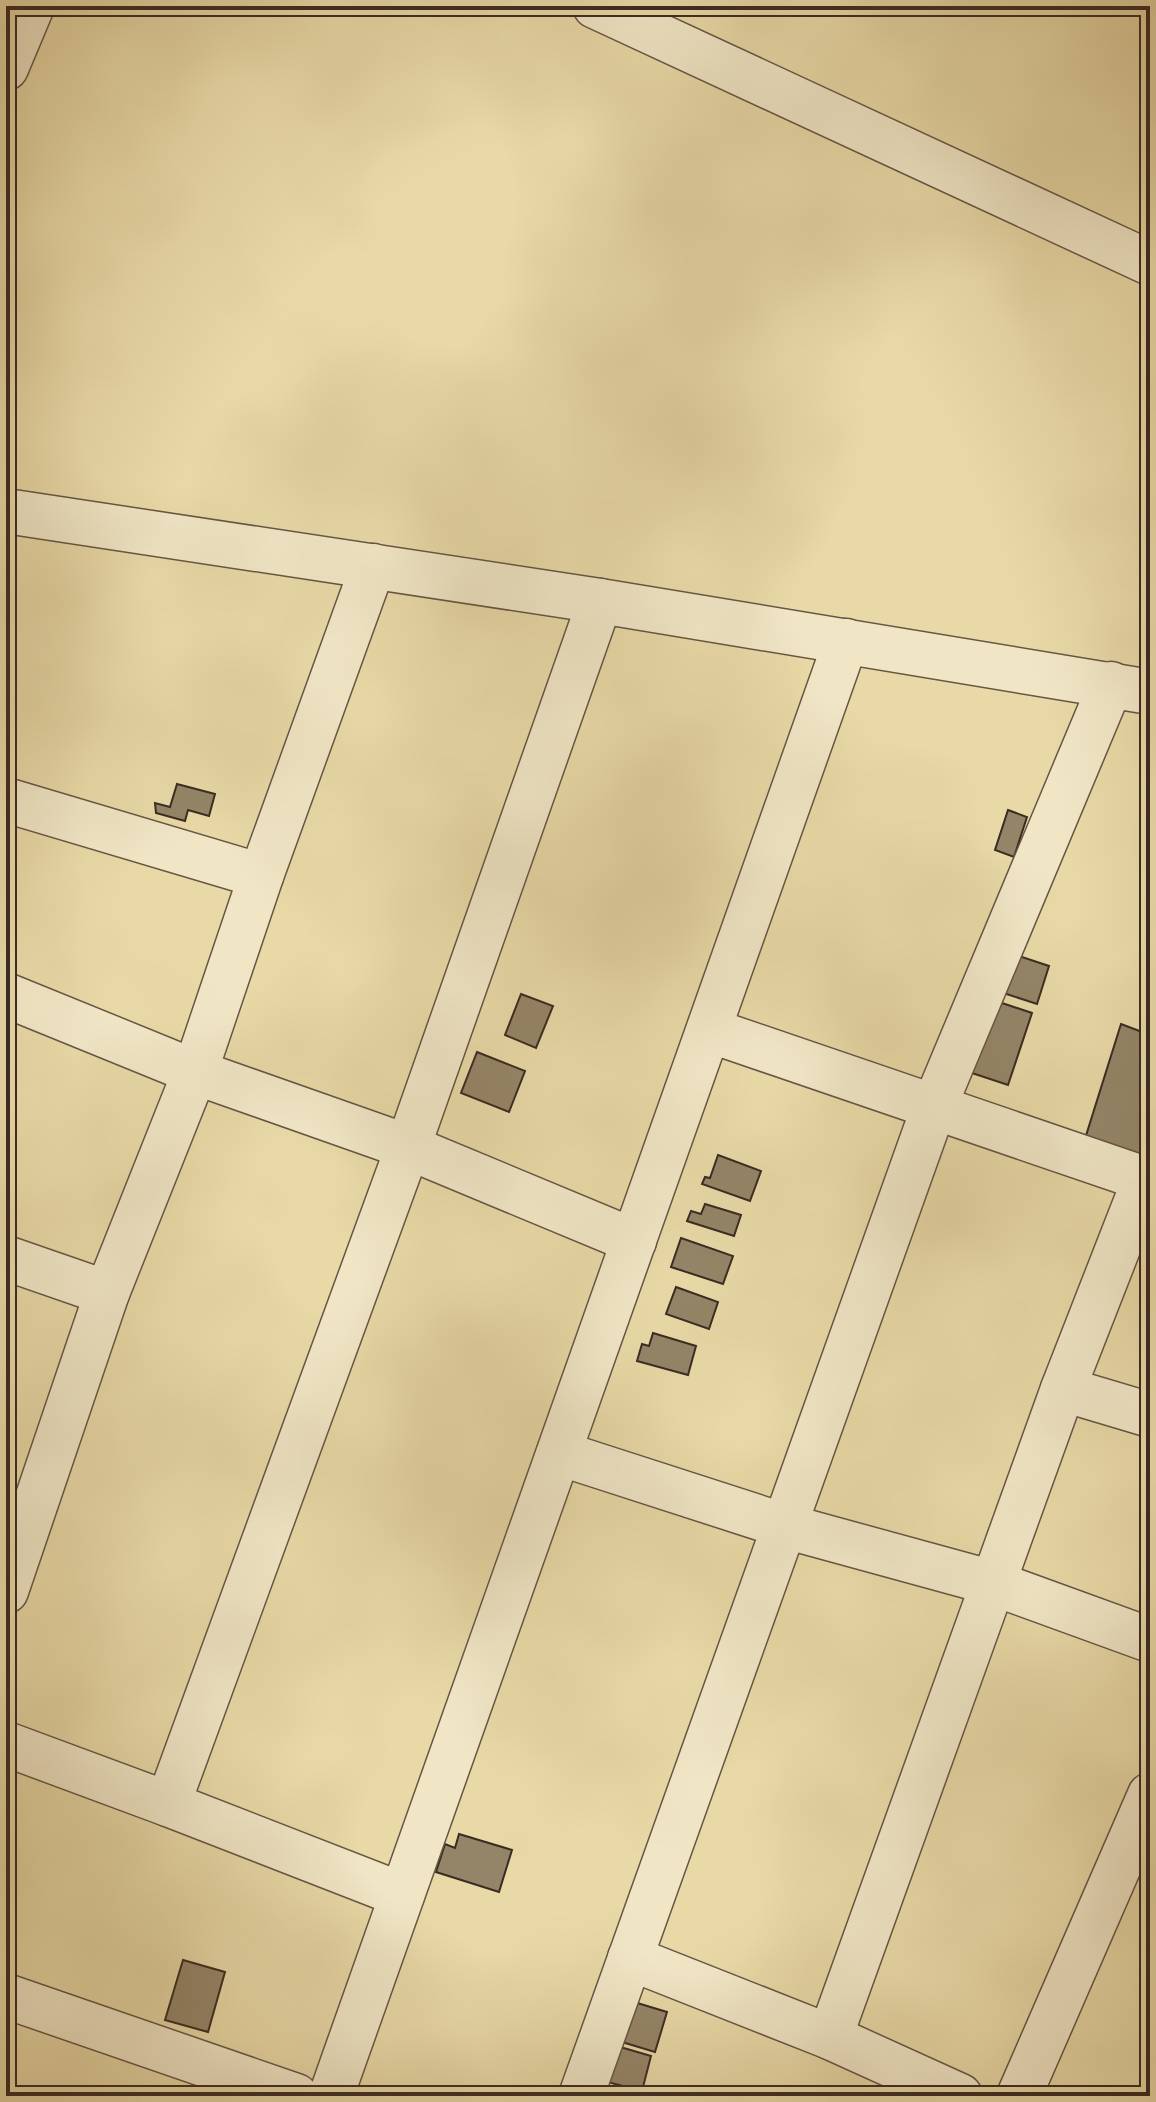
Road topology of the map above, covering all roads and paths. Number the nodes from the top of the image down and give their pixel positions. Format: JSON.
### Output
{"nodes":[{"id":1,"x":32,"y":6,"type":"edge"},
{"id":2,"x":595,"y":6,"type":"edge"},
{"id":3,"x":6,"y":68,"type":"edge"},
{"id":4,"x":1150,"y":263,"type":"edge"},
{"id":5,"x":6,"y":511,"type":"edge"},
{"id":6,"x":373,"y":566,"type":"junction"},
{"id":7,"x":600,"y":601,"type":"junction"},
{"id":8,"x":846,"y":641,"type":"junction"},
{"id":9,"x":1130,"y":688,"type":"edge"},
{"id":10,"x":6,"y":800,"type":"edge"},
{"id":11,"x":261,"y":876,"type":"junction"},
{"id":12,"x":6,"y":995,"type":"edge"},
{"id":13,"x":709,"y":1030,"type":"junction"},
{"id":14,"x":195,"y":1072,"type":"junction"},
{"id":15,"x":934,"y":1107,"type":"junction"},
{"id":16,"x":408,"y":1147,"type":"junction"},
{"id":17,"x":1147,"y":1180,"type":"edge"},
{"id":18,"x":634,"y":1241,"type":"junction"},
{"id":19,"x":6,"y":1258,"type":"edge"},
{"id":20,"x":107,"y":1293,"type":"junction"},
{"id":21,"x":1063,"y":1389,"type":"junction"},
{"id":22,"x":1150,"y":1415,"type":"edge"},
{"id":23,"x":559,"y":1453,"type":"junction"},
{"id":24,"x":21,"y":1496,"type":"edge"},
{"id":25,"x":785,"y":1526,"type":"junction"},
{"id":26,"x":993,"y":1583,"type":"junction"},
{"id":27,"x":6,"y":1591,"type":"edge"},
{"id":28,"x":1150,"y":1640,"type":"edge"},
{"id":29,"x":6,"y":1744,"type":"edge"},
{"id":30,"x":1150,"y":1795,"type":"edge"},
{"id":31,"x":168,"y":1804,"type":"junction"},
{"id":32,"x":402,"y":1895,"type":"junction"},
{"id":33,"x":630,"y":1958,"type":"junction"},
{"id":34,"x":6,"y":1996,"type":"edge"},
{"id":35,"x":830,"y":2037,"type":"junction"},
{"id":36,"x":296,"y":2096,"type":"edge"},
{"id":37,"x":331,"y":2096,"type":"edge"},
{"id":38,"x":581,"y":2096,"type":"edge"},
{"id":39,"x":960,"y":2096,"type":"edge"},
{"id":40,"x":1019,"y":2096,"type":"edge"}],
"edges":[{"from":1,"to":3,"type":"street"},
{"from":2,"to":4,"type":"street"},
{"from":5,"to":6,"type":"street"},
{"from":6,"to":7,"type":"street"},
{"from":6,"to":11,"type":"street"},
{"from":7,"to":8,"type":"street"},
{"from":7,"to":16,"type":"street"},
{"from":8,"to":9,"type":"street"},
{"from":8,"to":13,"type":"street"},
{"from":9,"to":15,"type":"street"},
{"from":10,"to":11,"type":"street"},
{"from":11,"to":14,"type":"street"},
{"from":12,"to":14,"type":"street"},
{"from":13,"to":15,"type":"street"},
{"from":13,"to":18,"type":"street"},
{"from":14,"to":16,"type":"street"},
{"from":14,"to":20,"type":"street"},
{"from":15,"to":17,"type":"street"},
{"from":15,"to":25,"type":"street"},
{"from":16,"to":18,"type":"street"},
{"from":16,"to":31,"type":"street"},
{"from":17,"to":21,"type":"street"},
{"from":18,"to":23,"type":"street"},
{"from":19,"to":20,"type":"street"},
{"from":20,"to":24,"type":"street"},
{"from":21,"to":22,"type":"street"},
{"from":21,"to":26,"type":"street"},
{"from":23,"to":25,"type":"street"},
{"from":23,"to":32,"type":"street"},
{"from":24,"to":27,"type":"street"},
{"from":25,"to":26,"type":"street"},
{"from":25,"to":33,"type":"street"},
{"from":26,"to":28,"type":"street"},
{"from":26,"to":35,"type":"street"},
{"from":29,"to":31,"type":"street"},
{"from":30,"to":40,"type":"street"},
{"from":31,"to":32,"type":"street"},
{"from":32,"to":37,"type":"street"},
{"from":33,"to":35,"type":"street"},
{"from":33,"to":38,"type":"street"},
{"from":34,"to":36,"type":"street"},
{"from":35,"to":39,"type":"street"}]}
